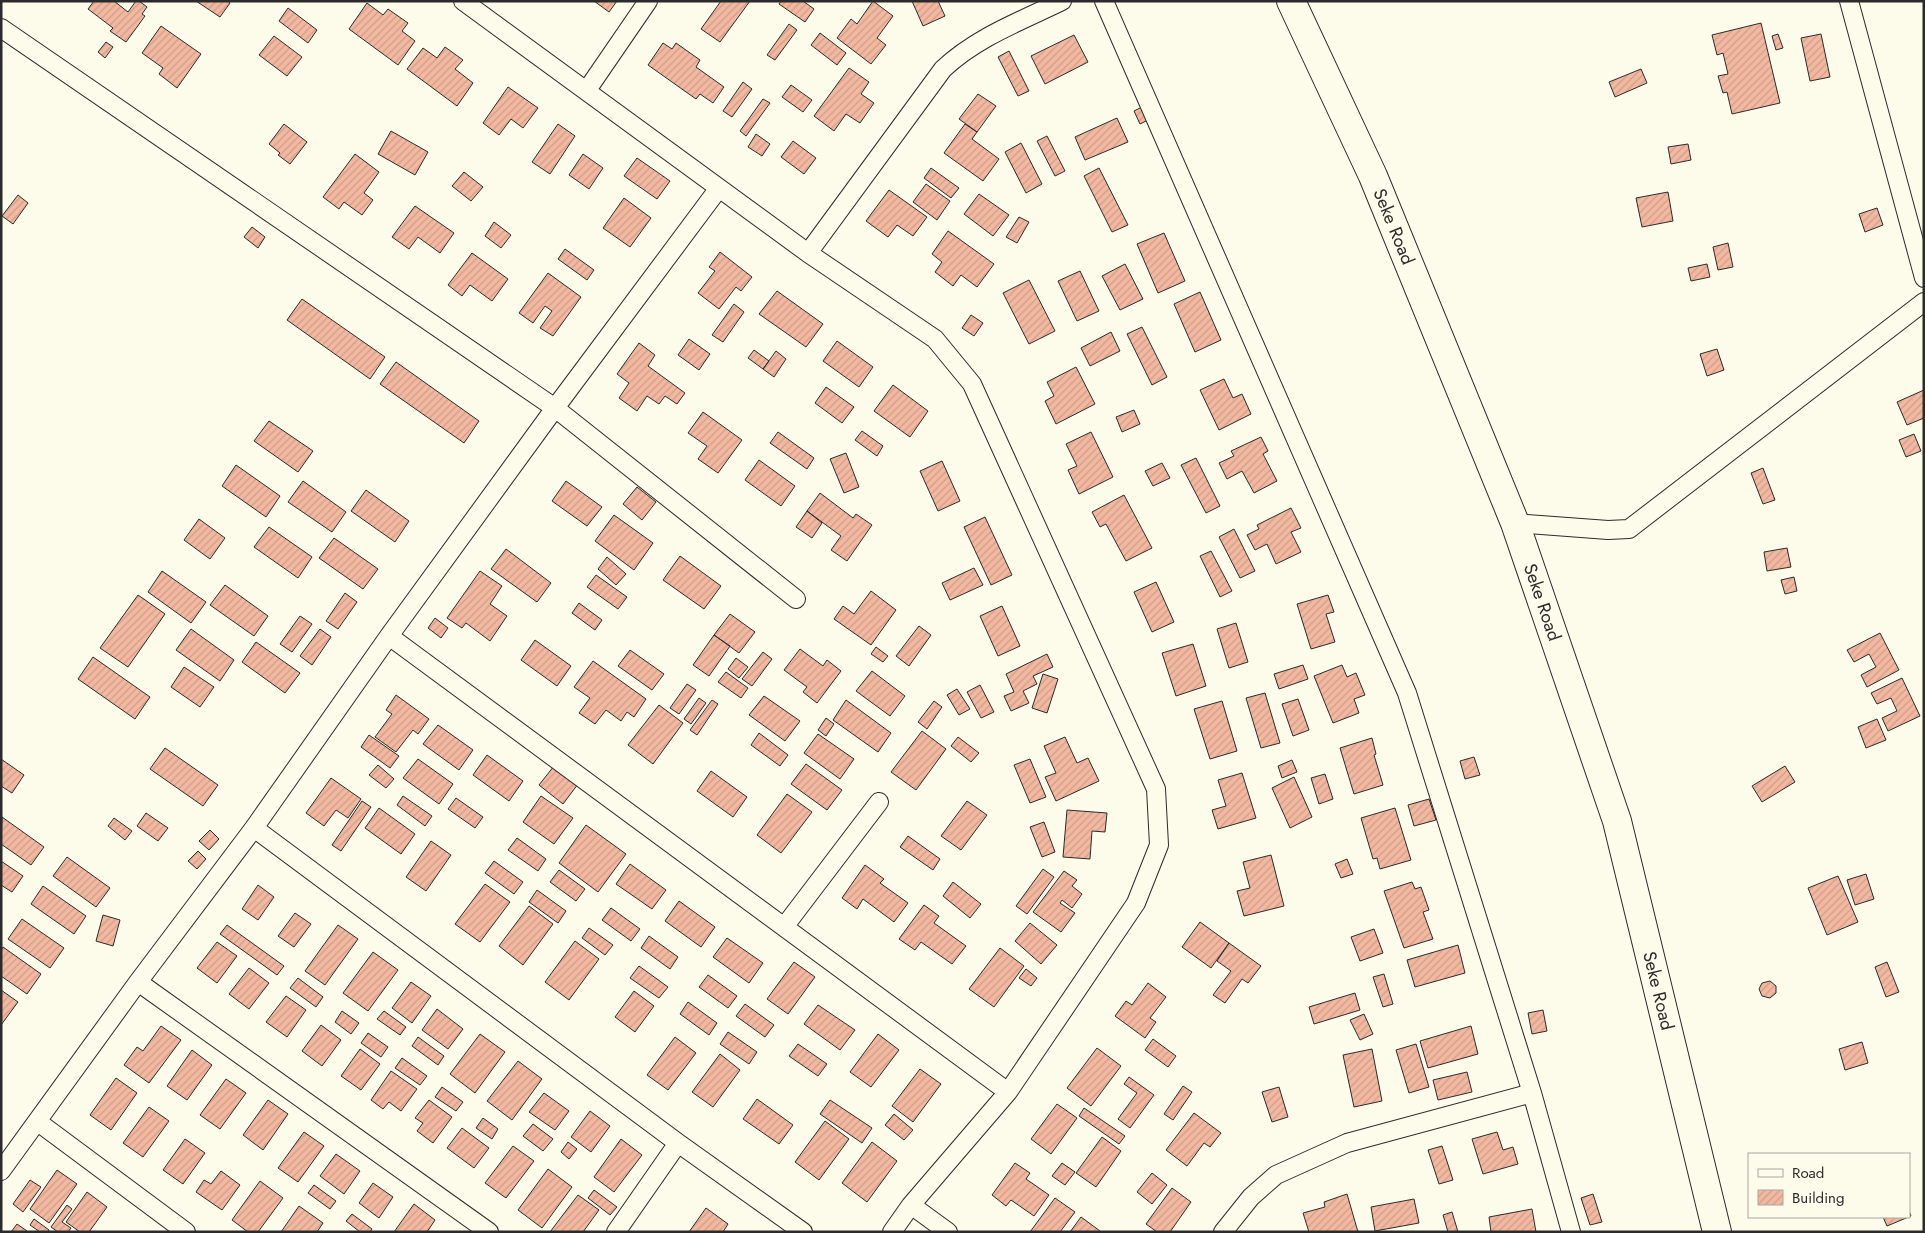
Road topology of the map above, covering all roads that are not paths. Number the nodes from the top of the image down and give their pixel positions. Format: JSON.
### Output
{"nodes":[{"id":1,"x":463,"y":1,"type":"edge"},
{"id":2,"x":648,"y":1,"type":"edge"},
{"id":3,"x":1062,"y":1,"type":"edge"},
{"id":4,"x":1104,"y":1,"type":"edge"},
{"id":5,"x":1291,"y":1,"type":"edge"},
{"id":6,"x":1849,"y":1,"type":"edge"},
{"id":7,"x":1,"y":28,"type":"edge"},
{"id":8,"x":587,"y":90,"type":"junction"},
{"id":9,"x":719,"y":188,"type":"junction"},
{"id":10,"x":808,"y":253,"type":"junction"},
{"id":11,"x":1924,"y":278,"type":"edge"},
{"id":12,"x":1924,"y":302,"type":"edge"},
{"id":13,"x":555,"y":408,"type":"junction"},
{"id":14,"x":1515,"y":523,"type":"junction"},
{"id":15,"x":796,"y":599,"type":"dead end"},
{"id":16,"x":389,"y":636,"type":"junction"},
{"id":17,"x":879,"y":802,"type":"dead end"},
{"id":18,"x":254,"y":828,"type":"junction"},
{"id":19,"x":784,"y":927,"type":"junction"},
{"id":20,"x":138,"y":982,"type":"junction"},
{"id":21,"x":1008,"y":1092,"type":"junction"},
{"id":22,"x":1532,"y":1093,"type":"junction"},
{"id":23,"x":38,"y":1122,"type":"junction"},
{"id":24,"x":678,"y":1143,"type":"junction"},
{"id":25,"x":1,"y":1171,"type":"edge"},
{"id":26,"x":911,"y":1205,"type":"junction"},
{"id":27,"x":186,"y":1232,"type":"edge"},
{"id":28,"x":489,"y":1232,"type":"edge"},
{"id":29,"x":616,"y":1232,"type":"edge"},
{"id":30,"x":803,"y":1232,"type":"edge"},
{"id":31,"x":892,"y":1232,"type":"edge"},
{"id":32,"x":948,"y":1232,"type":"edge"},
{"id":33,"x":1223,"y":1232,"type":"edge"},
{"id":34,"x":1571,"y":1232,"type":"edge"},
{"id":35,"x":1718,"y":1232,"type":"edge"}],
"edges":[{"from":1,"to":8,"type":"street"},
{"from":2,"to":8,"type":"street"},
{"from":3,"to":10,"type":"street"},
{"from":4,"to":22,"type":"street"},
{"from":5,"to":14,"type":"main road","name":"Seke Road"},
{"from":6,"to":11,"type":"street"},
{"from":7,"to":13,"type":"street"},
{"from":8,"to":9,"type":"street"},
{"from":9,"to":10,"type":"street"},
{"from":9,"to":13,"type":"street"},
{"from":10,"to":21,"type":"street"},
{"from":12,"to":14,"type":"street"},
{"from":13,"to":15,"type":"street"},
{"from":13,"to":16,"type":"street"},
{"from":14,"to":35,"type":"main road","name":"Seke Road"},
{"from":16,"to":18,"type":"street"},
{"from":16,"to":19,"type":"street"},
{"from":17,"to":19,"type":"street"},
{"from":18,"to":20,"type":"street"},
{"from":18,"to":24,"type":"street"},
{"from":19,"to":21,"type":"street"},
{"from":20,"to":23,"type":"street"},
{"from":20,"to":28,"type":"street"},
{"from":21,"to":26,"type":"street"},
{"from":22,"to":33,"type":"street"},
{"from":22,"to":34,"type":"street"},
{"from":23,"to":25,"type":"street"},
{"from":23,"to":27,"type":"street"},
{"from":24,"to":29,"type":"street"},
{"from":24,"to":30,"type":"street"},
{"from":26,"to":31,"type":"street"},
{"from":26,"to":32,"type":"street"}]}
